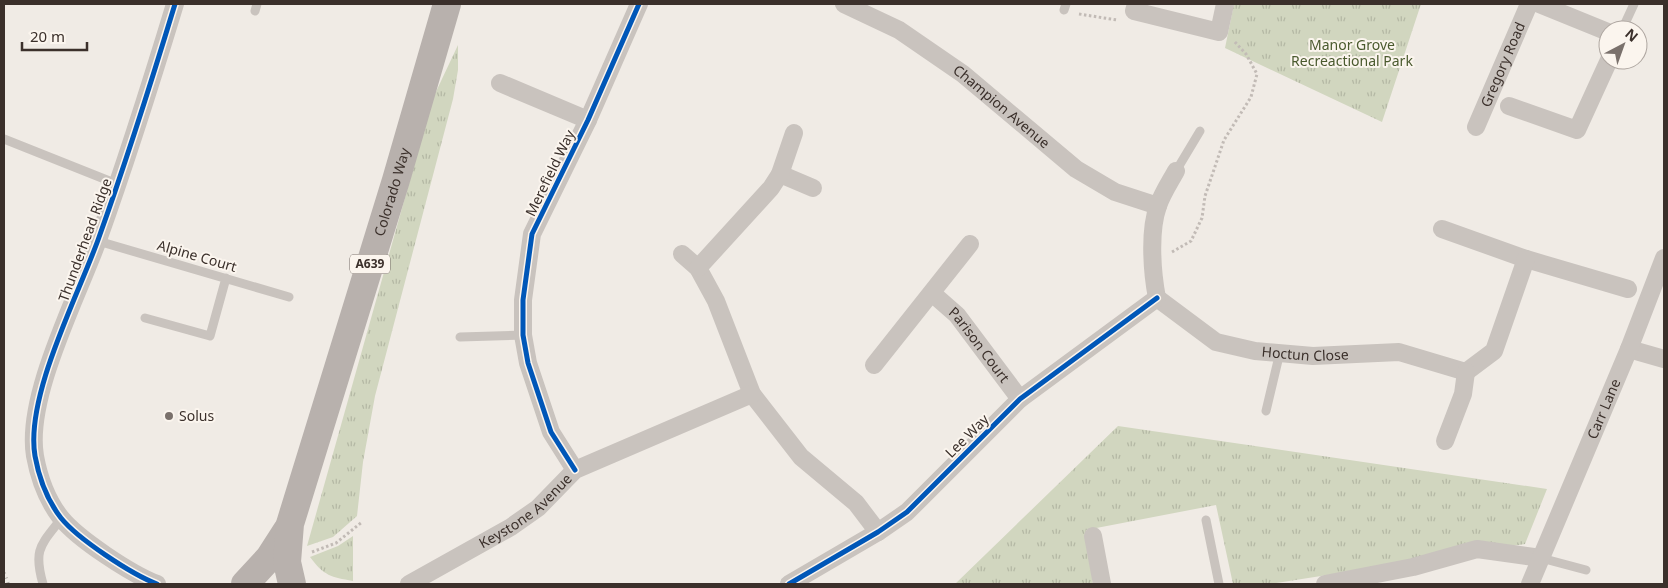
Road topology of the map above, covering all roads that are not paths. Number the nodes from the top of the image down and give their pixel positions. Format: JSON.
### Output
{"nodes":[{"id":1,"x":175,"y":4,"type":"edge"},
{"id":2,"x":446,"y":4,"type":"edge"},
{"id":3,"x":638,"y":4,"type":"edge"},
{"id":4,"x":844,"y":4,"type":"edge"},
{"id":5,"x":1226,"y":4,"type":"edge"},
{"id":6,"x":1529,"y":4,"type":"edge"},
{"id":7,"x":1539,"y":4,"type":"edge"},
{"id":8,"x":1634,"y":4,"type":"edge"},
{"id":9,"x":1135,"y":8,"type":"edge"},
{"id":10,"x":1627,"y":20,"type":"edge"},
{"id":11,"x":1598,"y":28,"type":"edge"},
{"id":12,"x":1604,"y":70,"type":"edge"},
{"id":13,"x":500,"y":83,"type":"dead end"},
{"id":14,"x":1509,"y":106,"type":"dead end"},
{"id":15,"x":588,"y":120,"type":"junction"},
{"id":16,"x":1476,"y":127,"type":"dead end"},
{"id":17,"x":1200,"y":131,"type":"dead end"},
{"id":18,"x":794,"y":133,"type":"dead end"},
{"id":19,"x":4,"y":139,"type":"edge"},
{"id":20,"x":1176,"y":171,"type":"joint"},
{"id":21,"x":780,"y":174,"type":"junction"},
{"id":22,"x":117,"y":184,"type":"junction"},
{"id":23,"x":814,"y":188,"type":"dead end"},
{"id":24,"x":1158,"y":206,"type":"junction"},
{"id":25,"x":1442,"y":229,"type":"dead end"},
{"id":26,"x":98,"y":241,"type":"junction"},
{"id":27,"x":970,"y":244,"type":"dead end"},
{"id":28,"x":682,"y":254,"type":"dead end"},
{"id":29,"x":1664,"y":258,"type":"edge"},
{"id":30,"x":1526,"y":259,"type":"junction"},
{"id":31,"x":698,"y":268,"type":"junction"},
{"id":32,"x":226,"y":278,"type":"junction"},
{"id":33,"x":1628,"y":289,"type":"dead end"},
{"id":34,"x":933,"y":294,"type":"junction"},
{"id":35,"x":288,"y":297,"type":"dead end"},
{"id":36,"x":1157,"y":298,"type":"junction"},
{"id":37,"x":145,"y":318,"type":"dead end"},
{"id":38,"x":523,"y":335,"type":"junction"},
{"id":39,"x":460,"y":337,"type":"dead end"},
{"id":40,"x":1630,"y":349,"type":"junction"},
{"id":41,"x":1280,"y":352,"type":"junction"},
{"id":42,"x":1664,"y":359,"type":"edge"},
{"id":43,"x":874,"y":365,"type":"dead end"},
{"id":44,"x":1466,"y":372,"type":"junction"},
{"id":45,"x":752,"y":394,"type":"junction"},
{"id":46,"x":1020,"y":399,"type":"junction"},
{"id":47,"x":1266,"y":411,"type":"dead end"},
{"id":48,"x":1446,"y":441,"type":"dead end"},
{"id":49,"x":575,"y":470,"type":"junction"},
{"id":50,"x":61,"y":519,"type":"junction"},
{"id":51,"x":1206,"y":520,"type":"dead end"},
{"id":52,"x":290,"y":524,"type":"junction"},
{"id":53,"x":878,"y":532,"type":"junction"},
{"id":54,"x":1093,"y":536,"type":"dead end"},
{"id":55,"x":1541,"y":558,"type":"junction"},
{"id":56,"x":1586,"y":570,"type":"dead end"},
{"id":57,"x":290,"y":573,"type":"edge"},
{"id":58,"x":43,"y":584,"type":"edge"},
{"id":59,"x":154,"y":584,"type":"edge"},
{"id":60,"x":245,"y":584,"type":"edge"},
{"id":61,"x":409,"y":584,"type":"edge"},
{"id":62,"x":789,"y":584,"type":"edge"},
{"id":63,"x":1102,"y":584,"type":"edge"},
{"id":64,"x":1219,"y":584,"type":"edge"},
{"id":65,"x":1325,"y":584,"type":"edge"},
{"id":66,"x":1530,"y":584,"type":"edge"}],
"edges":[{"from":1,"to":22,"type":"street","name":"Thunderhead Ridge"},
{"from":2,"to":52,"type":"main road","name":"Colorado Way","number":"A639"},
{"from":3,"to":15,"type":"street","name":"Merefield Way"},
{"from":4,"to":24,"type":"street","name":"Champion Avenue"},
{"from":5,"to":9,"type":"street"},
{"from":6,"to":16,"type":"street","name":"Gregory Road"},
{"from":7,"to":11,"type":"street"},
{"from":8,"to":10,"type":"lane"},
{"from":12,"to":14,"type":"street"},
{"from":13,"to":15,"type":"street","name":"Merefield Way"},
{"from":15,"to":38,"type":"street","name":"Merefield Way"},
{"from":17,"to":20,"type":"lane"},
{"from":18,"to":21,"type":"street"},
{"from":19,"to":22,"type":"lane"},
{"from":20,"to":24,"type":"street"},
{"from":21,"to":23,"type":"street"},
{"from":21,"to":31,"type":"street"},
{"from":22,"to":26,"type":"street","name":"Thunderhead Ridge"},
{"from":24,"to":36,"type":"street"},
{"from":25,"to":30,"type":"street"},
{"from":26,"to":32,"type":"lane","name":"Alpine Court"},
{"from":26,"to":50,"type":"street","name":"Thunderhead Ridge"},
{"from":27,"to":34,"type":"street"},
{"from":28,"to":31,"type":"street"},
{"from":29,"to":40,"type":"street","name":"Carr Lane"},
{"from":30,"to":33,"type":"street"},
{"from":30,"to":44,"type":"street"},
{"from":31,"to":45,"type":"street"},
{"from":32,"to":35,"type":"lane","name":"Alpine Court"},
{"from":32,"to":37,"type":"lane"},
{"from":34,"to":43,"type":"street"},
{"from":34,"to":46,"type":"street","name":"Parison Court"},
{"from":36,"to":41,"type":"street","name":"Hoctun Close"},
{"from":36,"to":46,"type":"street","name":"Lee Way"},
{"from":38,"to":39,"type":"lane"},
{"from":38,"to":49,"type":"street","name":"Merefield Way"},
{"from":40,"to":42,"type":"street"},
{"from":40,"to":55,"type":"street","name":"Carr Lane"},
{"from":41,"to":44,"type":"street","name":"Hoctun Close"},
{"from":41,"to":47,"type":"lane"},
{"from":44,"to":48,"type":"street"},
{"from":45,"to":49,"type":"street","name":"Keystone Avenue"},
{"from":45,"to":53,"type":"street"},
{"from":46,"to":53,"type":"street","name":"Lee Way"},
{"from":49,"to":61,"type":"street","name":"Keystone Avenue"},
{"from":50,"to":58,"type":"lane"},
{"from":50,"to":59,"type":"street","name":"Thunderhead Ridge"},
{"from":51,"to":64,"type":"lane"},
{"from":52,"to":57,"type":"main road","name":"Colorado Way","number":"A639"},
{"from":52,"to":60,"type":"main road","name":"Colorado Way","number":"A639"},
{"from":53,"to":62,"type":"street","name":"Lee Way"},
{"from":54,"to":63,"type":"street"},
{"from":55,"to":56,"type":"lane"},
{"from":55,"to":65,"type":"street"},
{"from":55,"to":66,"type":"street","name":"Carr Lane"}]}
